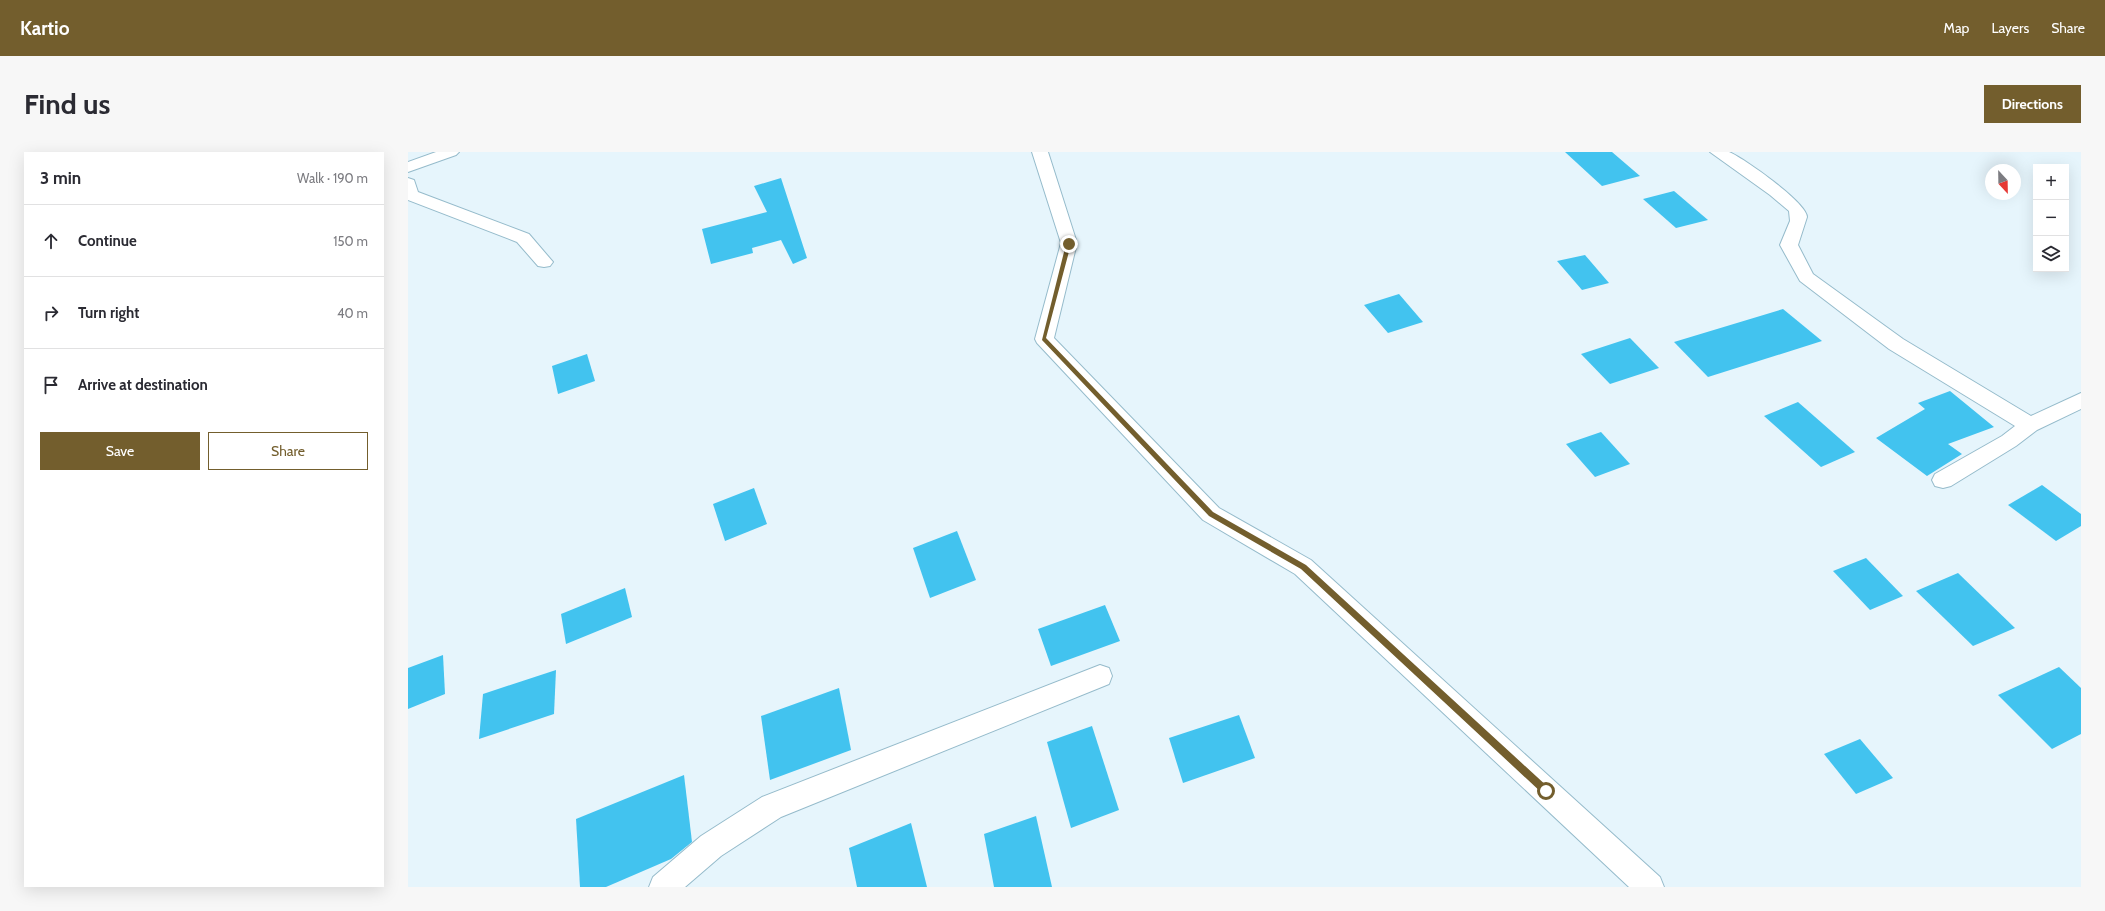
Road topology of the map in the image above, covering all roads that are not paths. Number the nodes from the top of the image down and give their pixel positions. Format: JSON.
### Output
{"nodes":[{"id":1,"x":451,"y":152,"type":"edge"},
{"id":2,"x":1040,"y":152,"type":"edge"},
{"id":3,"x":1718,"y":152,"type":"edge"},
{"id":4,"x":408,"y":167,"type":"edge"},
{"id":5,"x":408,"y":183,"type":"edge"},
{"id":6,"x":544,"y":262,"type":"dead end"},
{"id":7,"x":2081,"y":400,"type":"edge"},
{"id":8,"x":2030,"y":425,"type":"junction"},
{"id":9,"x":1943,"y":480,"type":"dead end"},
{"id":10,"x":1100,"y":676,"type":"dead end"},
{"id":11,"x":663,"y":887,"type":"edge"},
{"id":12,"x":1650,"y":887,"type":"edge"}],
"edges":[{"from":1,"to":4,"type":"street"},
{"from":2,"to":12,"type":"street"},
{"from":3,"to":8,"type":"street"},
{"from":5,"to":6,"type":"street"},
{"from":7,"to":8,"type":"street"},
{"from":8,"to":9,"type":"street"},
{"from":10,"to":11,"type":"street"}]}
